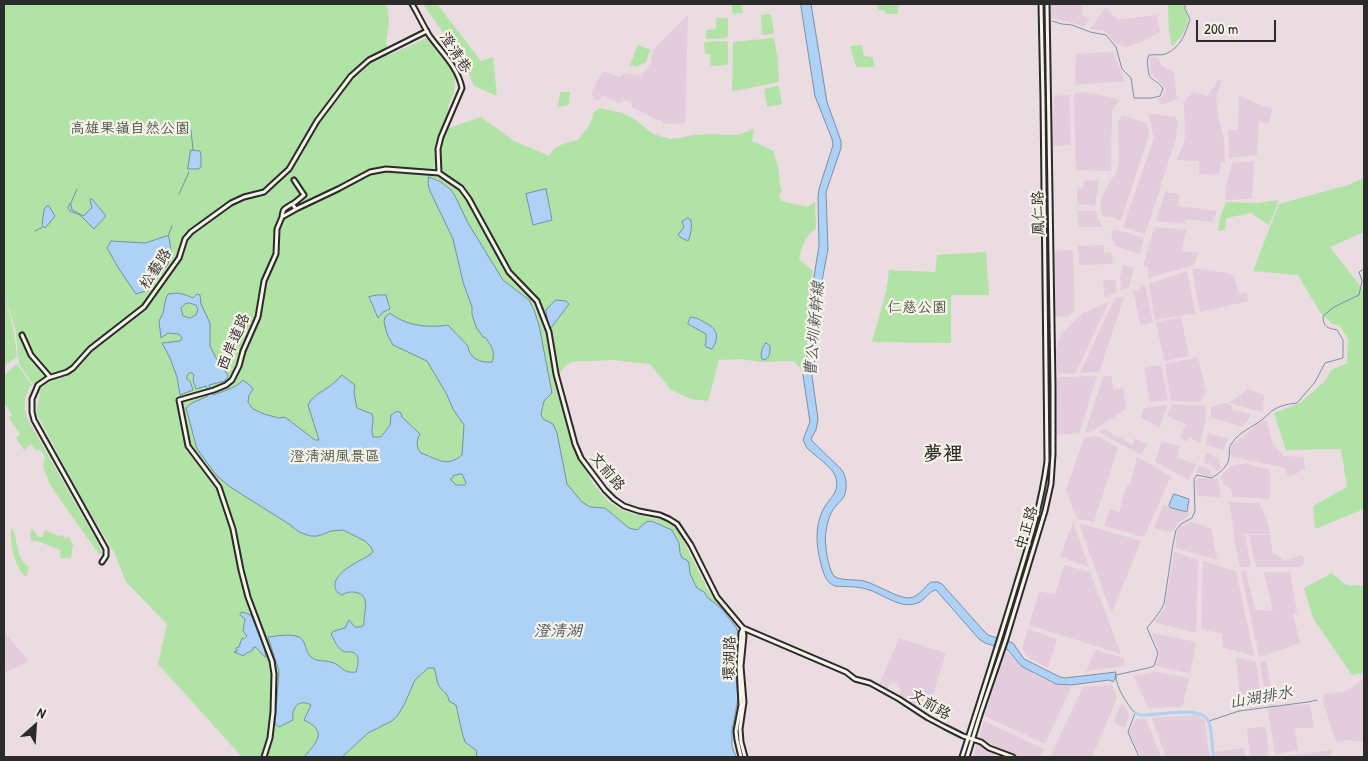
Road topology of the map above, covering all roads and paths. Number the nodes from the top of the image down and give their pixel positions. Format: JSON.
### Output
{"nodes":[{"id":1,"x":412,"y":4,"type":"edge"},
{"id":2,"x":1041,"y":4,"type":"edge"},
{"id":3,"x":1046,"y":4,"type":"edge"},
{"id":4,"x":428,"y":31,"type":"junction"},
{"id":5,"x":439,"y":173,"type":"junction"},
{"id":6,"x":294,"y":180,"type":"dead end"},
{"id":7,"x":293,"y":204,"type":"junction"},
{"id":8,"x":296,"y":209,"type":"junction"},
{"id":9,"x":282,"y":217,"type":"junction"},
{"id":10,"x":22,"y":335,"type":"dead end"},
{"id":11,"x":62,"y":373,"type":"junction"},
{"id":12,"x":50,"y":377,"type":"junction"},
{"id":13,"x":42,"y":381,"type":"junction"},
{"id":14,"x":1047,"y":421,"type":"joint"},
{"id":15,"x":1053,"y":422,"type":"joint"},
{"id":16,"x":102,"y":562,"type":"dead end"},
{"id":17,"x":743,"y":628,"type":"junction"},
{"id":18,"x":971,"y":738,"type":"junction"},
{"id":19,"x":264,"y":757,"type":"edge"},
{"id":20,"x":743,"y":757,"type":"edge"},
{"id":21,"x":962,"y":757,"type":"edge"},
{"id":22,"x":967,"y":757,"type":"edge"},
{"id":23,"x":1013,"y":757,"type":"edge"}],
"edges":[{"from":1,"to":4,"type":"street","name":"澄清巷"},
{"from":2,"to":14,"type":"street","name":"鳳仁路"},
{"from":3,"to":15,"type":"street","name":"鳳仁路"},
{"from":4,"to":5,"type":"street","name":"澄清巷"},
{"from":4,"to":11,"type":"street","name":"松藝路"},
{"from":5,"to":8,"type":"street"},
{"from":5,"to":17,"type":"street","name":"文前路"},
{"from":6,"to":7,"type":"street","name":"西岸道路"},
{"from":7,"to":8,"type":"street"},
{"from":7,"to":9,"type":"street","name":"西岸道路"},
{"from":8,"to":9,"type":"street"},
{"from":9,"to":19,"type":"street","name":"西岸道路"},
{"from":10,"to":12,"type":"street"},
{"from":11,"to":12,"type":"street","name":"松藝路"},
{"from":11,"to":13,"type":"street"},
{"from":12,"to":13,"type":"street","name":"松藝路"},
{"from":13,"to":16,"type":"street"},
{"from":14,"to":18,"type":"street","name":"中正路"},
{"from":15,"to":18,"type":"street","name":"中正路"},
{"from":17,"to":18,"type":"street","name":"文前路"},
{"from":17,"to":20,"type":"street","name":"環湖路"},
{"from":18,"to":21,"type":"street"},
{"from":18,"to":22,"type":"street"},
{"from":18,"to":23,"type":"street","name":"文前路"}]}
